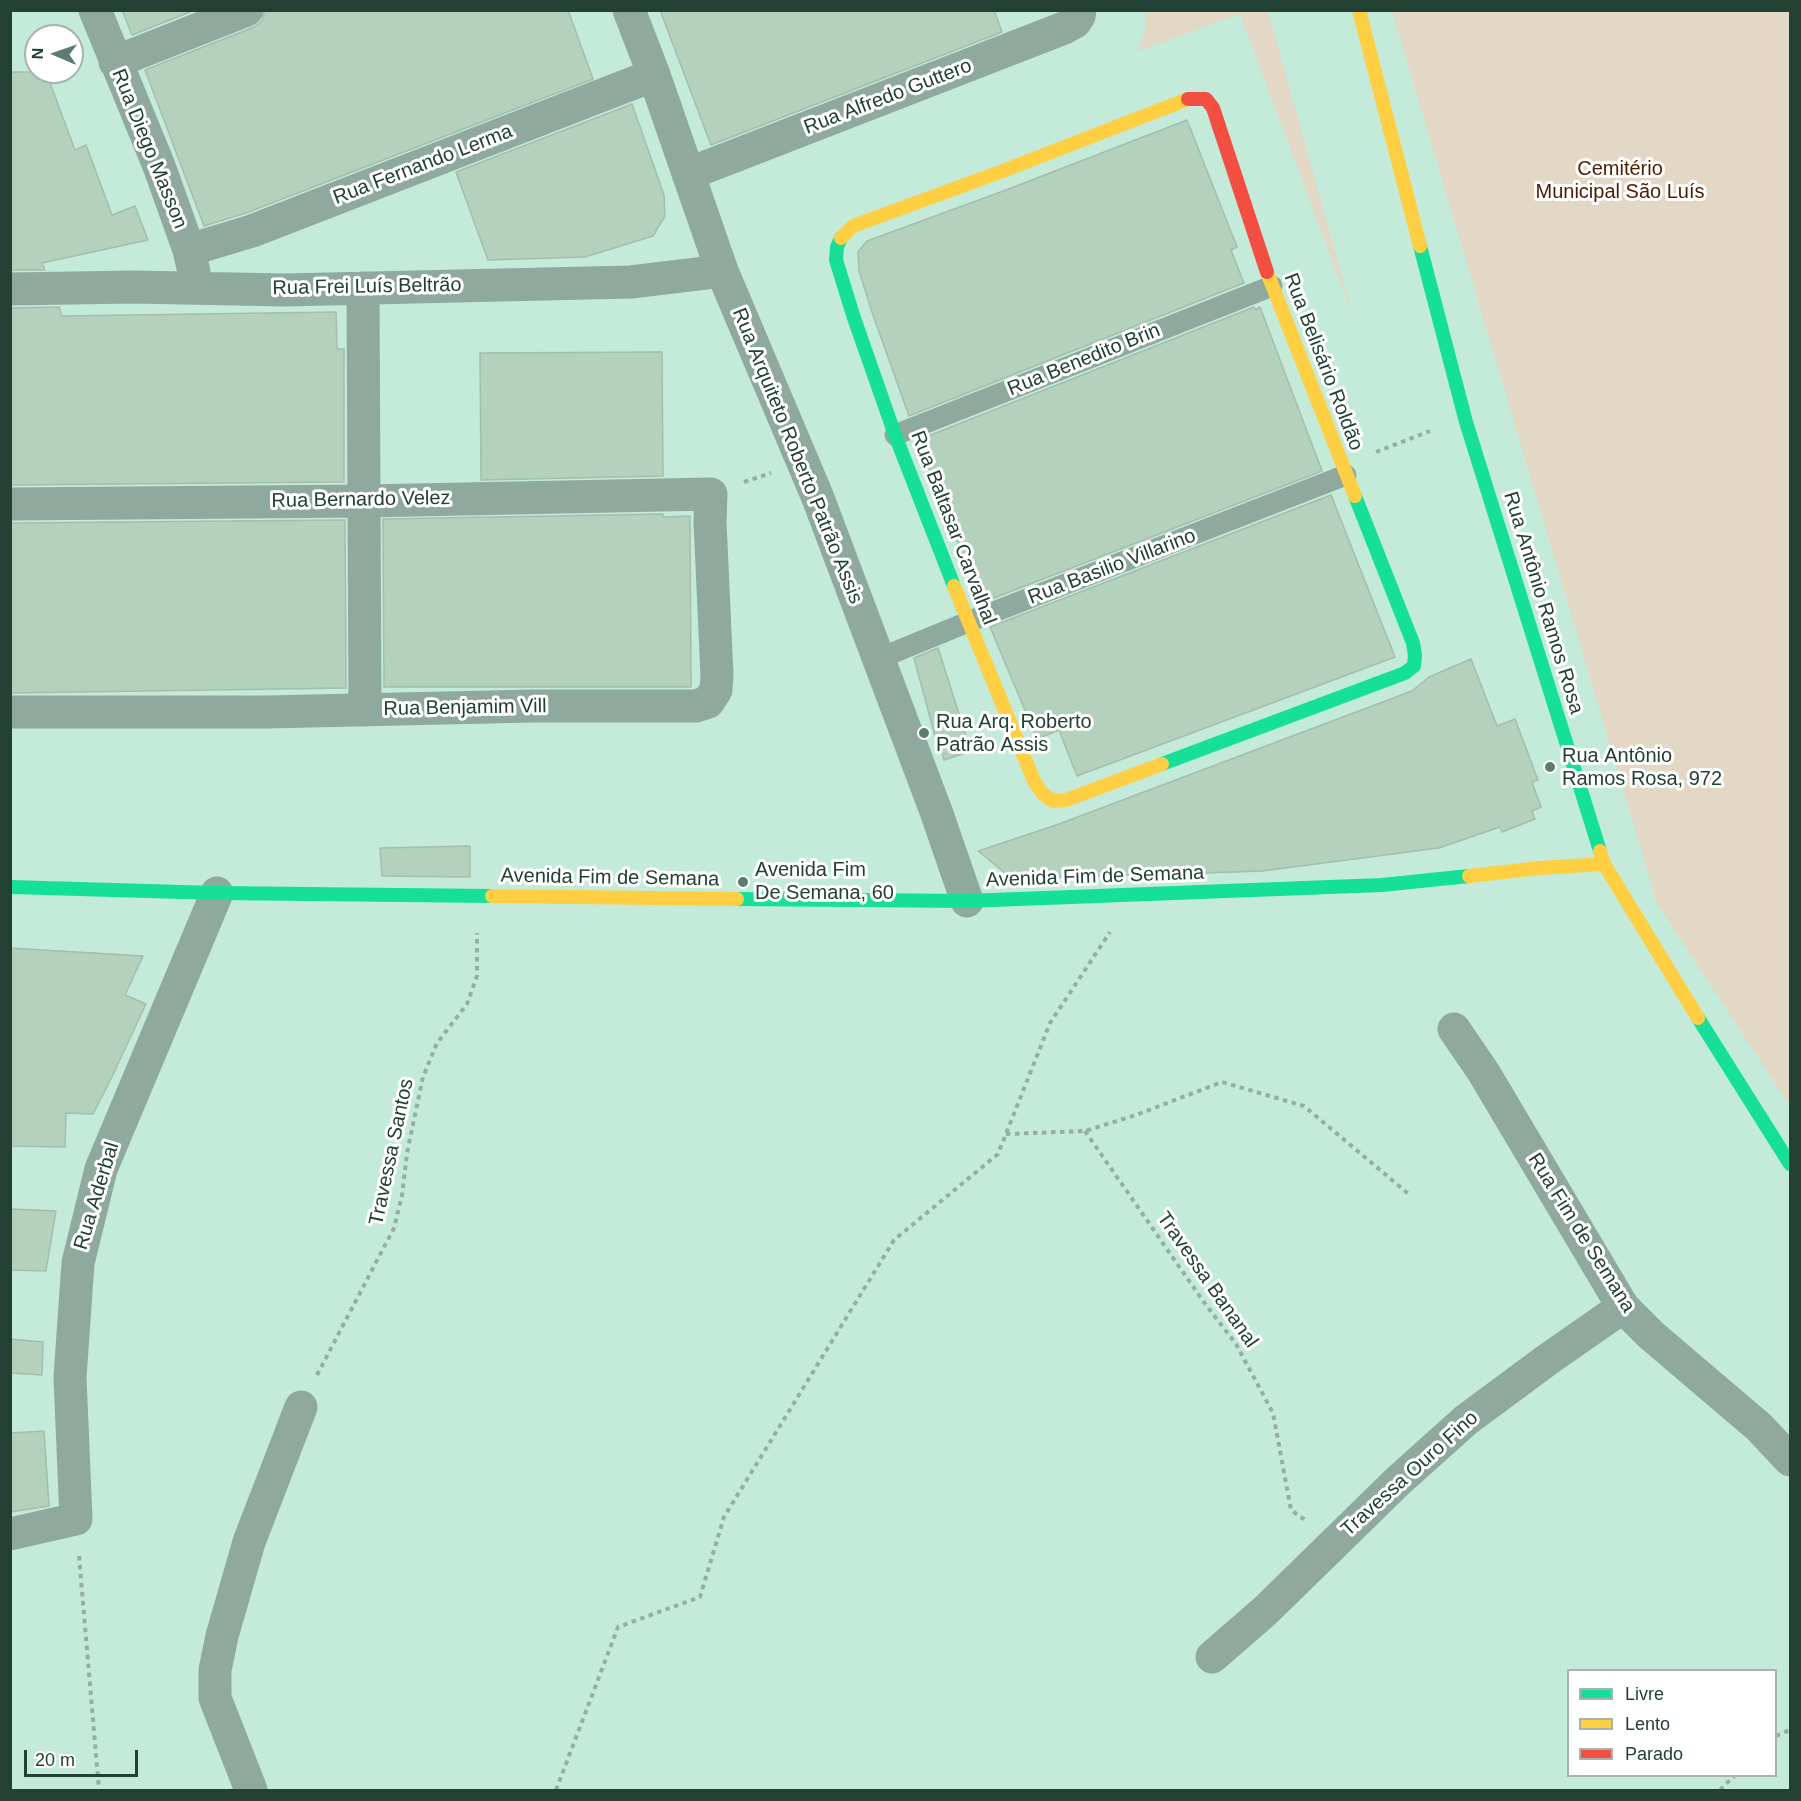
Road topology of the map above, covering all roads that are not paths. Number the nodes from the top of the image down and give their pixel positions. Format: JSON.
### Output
{"nodes":[{"id":1,"x":95,"y":10,"type":"edge"},
{"id":2,"x":247,"y":10,"type":"edge"},
{"id":3,"x":629,"y":10,"type":"edge"},
{"id":4,"x":1080,"y":10,"type":"edge"},
{"id":5,"x":1359,"y":10,"type":"edge"},
{"id":6,"x":115,"y":62,"type":"junction"},
{"id":7,"x":654,"y":75,"type":"junction"},
{"id":8,"x":688,"y":174,"type":"junction"},
{"id":9,"x":189,"y":250,"type":"junction"},
{"id":10,"x":836,"y":260,"type":"joint"},
{"id":11,"x":722,"y":271,"type":"junction"},
{"id":12,"x":1272,"y":286,"type":"junction"},
{"id":13,"x":363,"y":288,"type":"junction"},
{"id":14,"x":10,"y":289,"type":"edge"},
{"id":15,"x":198,"y":289,"type":"junction"},
{"id":16,"x":895,"y":435,"type":"junction"},
{"id":17,"x":1346,"y":475,"type":"junction"},
{"id":18,"x":711,"y":494,"type":"joint"},
{"id":19,"x":364,"y":501,"type":"junction"},
{"id":20,"x":10,"y":504,"type":"edge"},
{"id":21,"x":968,"y":622,"type":"junction"},
{"id":22,"x":878,"y":659,"type":"junction"},
{"id":23,"x":365,"y":710,"type":"junction"},
{"id":24,"x":10,"y":712,"type":"edge"},
{"id":25,"x":1053,"y":801,"type":"joint"},
{"id":26,"x":1604,"y":864,"type":"junction"},
{"id":27,"x":10,"y":887,"type":"edge"},
{"id":28,"x":217,"y":893,"type":"junction"},
{"id":29,"x":967,"y":901,"type":"junction"},
{"id":30,"x":1454,"y":1029,"type":"dead end"},
{"id":31,"x":1791,"y":1164,"type":"edge"},
{"id":32,"x":1623,"y":1307,"type":"junction"},
{"id":33,"x":301,"y":1407,"type":"road end"},
{"id":34,"x":1791,"y":1460,"type":"edge"},
{"id":35,"x":10,"y":1534,"type":"edge"},
{"id":36,"x":1212,"y":1657,"type":"dead end"},
{"id":37,"x":251,"y":1791,"type":"edge"}],
"edges":[{"from":1,"to":6,"type":"street","name":"Rua Diego Masson"},
{"from":2,"to":6,"type":"street"},
{"from":3,"to":7,"type":"street","name":"Rua Arquiteto Roberto Patrão Assis"},
{"from":4,"to":8,"type":"street","name":"Rua Alfredo Guttero"},
{"from":5,"to":26,"type":"street","name":"Rua Antônio Ramos Rosa"},
{"from":6,"to":9,"type":"street","name":"Rua Diego Masson"},
{"from":7,"to":8,"type":"street","name":"Rua Arquiteto Roberto Patrão Assis"},
{"from":7,"to":9,"type":"street","name":"Rua Fernando Lerma"},
{"from":8,"to":11,"type":"street","name":"Rua Arquiteto Roberto Patrão Assis"},
{"from":9,"to":15,"type":"street","name":"Rua Diego Masson"},
{"from":10,"to":12,"type":"street","name":"Rua Belisário Roldão"},
{"from":10,"to":16,"type":"street","name":"Rua Baltasar Carvalhal"},
{"from":11,"to":13,"type":"street","name":"Rua Frei Luís Beltrão"},
{"from":11,"to":22,"type":"street","name":"Rua Arquiteto Roberto Patrão Assis"},
{"from":12,"to":16,"type":"lane","name":"Rua Benedito Brin"},
{"from":12,"to":17,"type":"street","name":"Rua Belisário Roldão"},
{"from":13,"to":15,"type":"street","name":"Rua Frei Luís Beltrão"},
{"from":13,"to":19,"type":"street"},
{"from":14,"to":15,"type":"street","name":"Rua Frei Luís Beltrão"},
{"from":16,"to":21,"type":"street","name":"Rua Baltasar Carvalhal"},
{"from":17,"to":21,"type":"lane","name":"Rua Basilio Villarino"},
{"from":17,"to":25,"type":"street","name":"Rua Belisário Roldão"},
{"from":18,"to":19,"type":"street","name":"Rua Bernardo Velez"},
{"from":18,"to":23,"type":"street","name":"Rua Benjamim Vill"},
{"from":19,"to":20,"type":"street","name":"Rua Bernardo Velez"},
{"from":19,"to":23,"type":"street"},
{"from":21,"to":22,"type":"lane","name":"Rua Basilio Villarino"},
{"from":21,"to":25,"type":"street","name":"Rua Baltasar Carvalhal"},
{"from":22,"to":29,"type":"street","name":"Rua Arquiteto Roberto Patrão Assis"},
{"from":23,"to":24,"type":"street","name":"Rua Benjamim Vill"},
{"from":26,"to":29,"type":"street","name":"Avenida Fim de Semana"},
{"from":26,"to":31,"type":"street","name":"Rua Antônio Ramos Rosa"},
{"from":27,"to":28,"type":"street","name":"Avenida Fim de Semana"},
{"from":28,"to":29,"type":"street","name":"Avenida Fim de Semana"},
{"from":28,"to":35,"type":"street","name":"Rua Aderbal"},
{"from":30,"to":32,"type":"street","name":"Rua Fim de Semana"},
{"from":32,"to":34,"type":"street","name":"Rua Fim de Semana"},
{"from":32,"to":36,"type":"street","name":"Travessa Ouro Fino"},
{"from":33,"to":37,"type":"street"}]}
